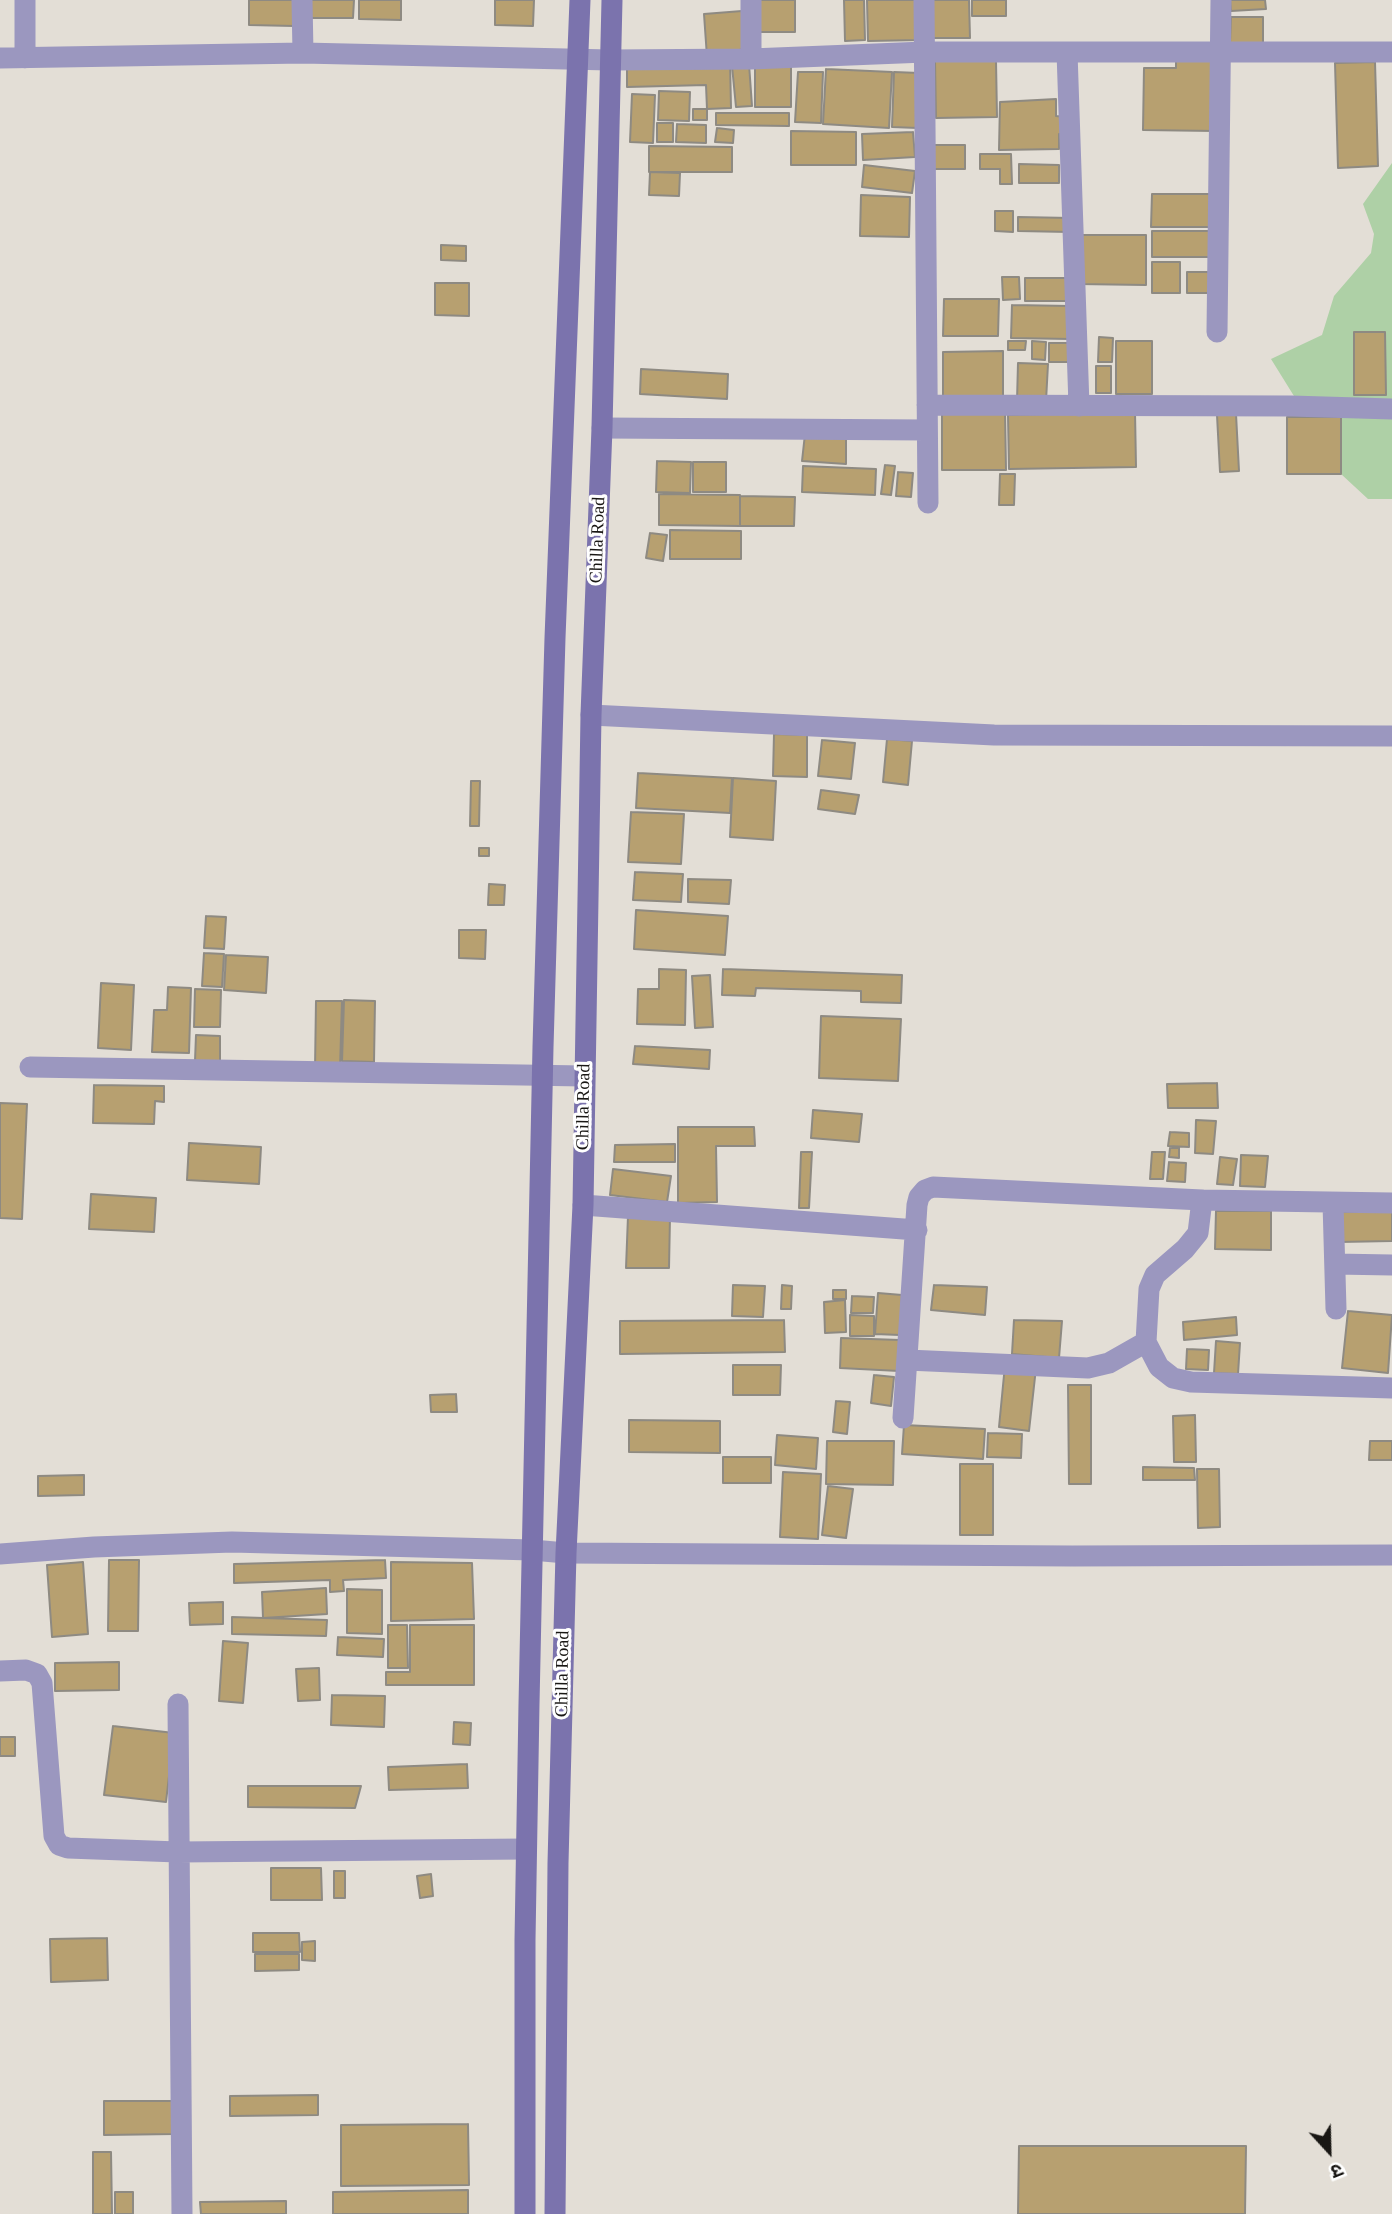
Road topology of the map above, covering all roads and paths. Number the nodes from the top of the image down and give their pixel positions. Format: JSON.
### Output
{"nodes":[{"id":1,"x":25,"y":0,"type":"edge"},
{"id":2,"x":302,"y":0,"type":"edge"},
{"id":3,"x":580,"y":0,"type":"edge"},
{"id":4,"x":612,"y":0,"type":"edge"},
{"id":5,"x":751,"y":0,"type":"edge"},
{"id":6,"x":924,"y":0,"type":"edge"},
{"id":7,"x":1221,"y":0,"type":"edge"},
{"id":8,"x":925,"y":52,"type":"junction"},
{"id":9,"x":1067,"y":52,"type":"junction"},
{"id":10,"x":1220,"y":52,"type":"junction"},
{"id":11,"x":1392,"y":52,"type":"edge"},
{"id":12,"x":303,"y":53,"type":"junction"},
{"id":13,"x":0,"y":58,"type":"edge"},
{"id":14,"x":25,"y":58,"type":"junction"},
{"id":15,"x":579,"y":59,"type":"junction"},
{"id":16,"x":751,"y":59,"type":"junction"},
{"id":17,"x":610,"y":60,"type":"junction"},
{"id":18,"x":1217,"y":332,"type":"dead end"},
{"id":19,"x":926,"y":405,"type":"junction"},
{"id":20,"x":1079,"y":405,"type":"junction"},
{"id":21,"x":1392,"y":409,"type":"edge"},
{"id":22,"x":603,"y":428,"type":"junction"},
{"id":23,"x":927,"y":430,"type":"junction"},
{"id":24,"x":928,"y":503,"type":"dead end"},
{"id":25,"x":591,"y":715,"type":"junction"},
{"id":26,"x":1392,"y":736,"type":"edge"},
{"id":27,"x":30,"y":1067,"type":"dead end"},
{"id":28,"x":544,"y":1076,"type":"junction"},
{"id":29,"x":584,"y":1076,"type":"junction"},
{"id":30,"x":1202,"y":1200,"type":"junction"},
{"id":31,"x":1333,"y":1203,"type":"junction"},
{"id":32,"x":1392,"y":1203,"type":"edge"},
{"id":33,"x":583,"y":1205,"type":"junction"},
{"id":34,"x":917,"y":1230,"type":"junction"},
{"id":35,"x":1335,"y":1264,"type":"junction"},
{"id":36,"x":1392,"y":1265,"type":"edge"},
{"id":37,"x":1336,"y":1310,"type":"dead end"},
{"id":38,"x":1146,"y":1342,"type":"junction"},
{"id":39,"x":908,"y":1360,"type":"junction"},
{"id":40,"x":1392,"y":1388,"type":"edge"},
{"id":41,"x":903,"y":1418,"type":"dead end"},
{"id":42,"x":532,"y":1550,"type":"junction"},
{"id":43,"x":566,"y":1553,"type":"junction"},
{"id":44,"x":0,"y":1554,"type":"edge"},
{"id":45,"x":1392,"y":1555,"type":"edge"},
{"id":46,"x":0,"y":1671,"type":"edge"},
{"id":47,"x":178,"y":1704,"type":"dead end"},
{"id":48,"x":526,"y":1849,"type":"junction"},
{"id":49,"x":178,"y":1852,"type":"junction"},
{"id":50,"x":181,"y":2214,"type":"edge"},
{"id":51,"x":525,"y":2214,"type":"edge"},
{"id":52,"x":555,"y":2214,"type":"edge"}],
"edges":[{"from":1,"to":14,"type":"street"},
{"from":2,"to":12,"type":"street"},
{"from":3,"to":15,"type":"main road","name":"Chilla Road"},
{"from":4,"to":17,"type":"main road","name":"Chilla Road"},
{"from":5,"to":16,"type":"street"},
{"from":6,"to":8,"type":"street"},
{"from":7,"to":10,"type":"street"},
{"from":8,"to":9,"type":"street"},
{"from":8,"to":16,"type":"street"},
{"from":8,"to":19,"type":"street"},
{"from":9,"to":10,"type":"street"},
{"from":9,"to":20,"type":"street"},
{"from":10,"to":11,"type":"street"},
{"from":10,"to":18,"type":"street"},
{"from":12,"to":14,"type":"street"},
{"from":12,"to":15,"type":"street"},
{"from":13,"to":14,"type":"street"},
{"from":15,"to":17,"type":"street"},
{"from":15,"to":28,"type":"main road","name":"Chilla Road"},
{"from":16,"to":17,"type":"street"},
{"from":17,"to":22,"type":"main road","name":"Chilla Road"},
{"from":19,"to":20,"type":"street"},
{"from":19,"to":23,"type":"street"},
{"from":20,"to":21,"type":"street"},
{"from":22,"to":23,"type":"street"},
{"from":22,"to":25,"type":"main road","name":"Chilla Road"},
{"from":23,"to":24,"type":"street"},
{"from":25,"to":26,"type":"street"},
{"from":25,"to":29,"type":"main road","name":"Chilla Road"},
{"from":27,"to":28,"type":"street"},
{"from":28,"to":29,"type":"street"},
{"from":28,"to":42,"type":"main road","name":"Chilla Road"},
{"from":29,"to":33,"type":"main road","name":"Chilla Road"},
{"from":30,"to":31,"type":"street"},
{"from":30,"to":34,"type":"street"},
{"from":30,"to":38,"type":"street"},
{"from":31,"to":32,"type":"street"},
{"from":31,"to":35,"type":"street"},
{"from":33,"to":34,"type":"street"},
{"from":33,"to":43,"type":"main road","name":"Chilla Road"},
{"from":34,"to":39,"type":"street"},
{"from":35,"to":36,"type":"street"},
{"from":35,"to":37,"type":"street"},
{"from":38,"to":39,"type":"street"},
{"from":38,"to":40,"type":"street"},
{"from":39,"to":41,"type":"street"},
{"from":42,"to":43,"type":"street"},
{"from":42,"to":44,"type":"street"},
{"from":42,"to":48,"type":"main road","name":"Chilla Road"},
{"from":43,"to":45,"type":"street"},
{"from":43,"to":52,"type":"main road","name":"Chilla Road"},
{"from":46,"to":49,"type":"street"},
{"from":47,"to":49,"type":"street"},
{"from":48,"to":49,"type":"street"},
{"from":48,"to":51,"type":"main road","name":"Chilla Road"},
{"from":49,"to":50,"type":"street"}]}
